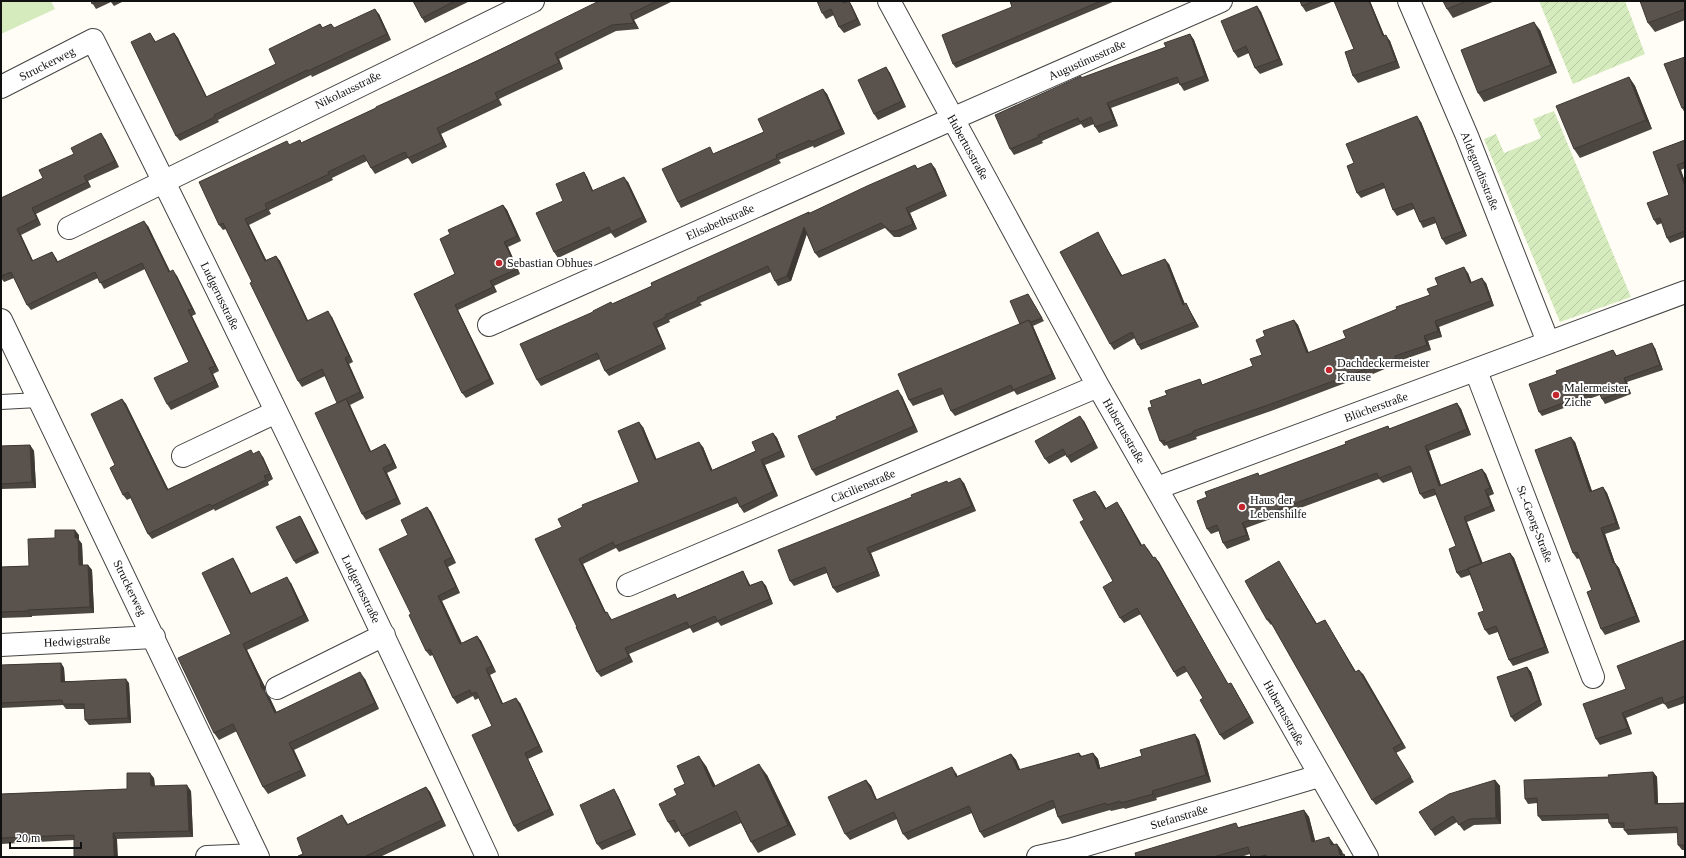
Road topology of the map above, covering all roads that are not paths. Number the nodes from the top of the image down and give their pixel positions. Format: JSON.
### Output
{"nodes":[{"id":1,"x":533,"y":1,"type":"edge"},
{"id":2,"x":889,"y":1,"type":"edge"},
{"id":3,"x":1221,"y":1,"type":"edge"},
{"id":4,"x":1409,"y":1,"type":"edge"},
{"id":5,"x":92,"y":40,"type":"joint"},
{"id":6,"x":1,"y":87,"type":"edge"},
{"id":7,"x":952,"y":118,"type":"junction"},
{"id":8,"x":163,"y":180,"type":"junction"},
{"id":9,"x":69,"y":228,"type":"dead end"},
{"id":10,"x":1685,"y":292,"type":"edge"},
{"id":11,"x":1,"y":320,"type":"edge"},
{"id":12,"x":489,"y":325,"type":"dead end"},
{"id":13,"x":1548,"y":342,"type":"junction"},
{"id":14,"x":1476,"y":370,"type":"junction"},
{"id":15,"x":1098,"y":386,"type":"junction"},
{"id":16,"x":38,"y":400,"type":"junction"},
{"id":17,"x":1,"y":402,"type":"edge"},
{"id":18,"x":276,"y":412,"type":"junction"},
{"id":19,"x":183,"y":456,"type":"dead end"},
{"id":20,"x":1158,"y":488,"type":"junction"},
{"id":21,"x":628,"y":585,"type":"dead end"},
{"id":22,"x":384,"y":635,"type":"junction"},
{"id":23,"x":154,"y":637,"type":"junction"},
{"id":24,"x":1,"y":645,"type":"edge"},
{"id":25,"x":1593,"y":678,"type":"dead end"},
{"id":26,"x":277,"y":688,"type":"dead end"},
{"id":27,"x":1319,"y":776,"type":"junction"},
{"id":28,"x":258,"y":856,"type":"edge"},
{"id":29,"x":207,"y":857,"type":"edge"},
{"id":30,"x":487,"y":857,"type":"edge"},
{"id":31,"x":1038,"y":857,"type":"edge"},
{"id":32,"x":1367,"y":857,"type":"edge"}],
"edges":[{"from":1,"to":8,"type":"street","name":"Nikolausstraße"},
{"from":2,"to":7,"type":"street","name":"Hubertusstraße"},
{"from":3,"to":7,"type":"street","name":"Augustinusstraße"},
{"from":4,"to":13,"type":"street","name":"Aldegundisstraße"},
{"from":5,"to":6,"type":"street","name":"Struckerweg"},
{"from":5,"to":8,"type":"street","name":"Ludgerusstraße"},
{"from":7,"to":12,"type":"street","name":"Elisabethstraße"},
{"from":7,"to":15,"type":"street","name":"Hubertusstraße"},
{"from":8,"to":9,"type":"street"},
{"from":8,"to":18,"type":"street","name":"Ludgerusstraße"},
{"from":10,"to":13,"type":"street","name":"Blücherstraße"},
{"from":11,"to":16,"type":"street","name":"Struckerweg"},
{"from":13,"to":14,"type":"street","name":"Blücherstraße"},
{"from":14,"to":20,"type":"street","name":"Blücherstraße"},
{"from":14,"to":25,"type":"street","name":"St.-Georg-Straße"},
{"from":15,"to":20,"type":"street","name":"Hubertusstraße"},
{"from":15,"to":21,"type":"street","name":"Cäcilienstraße"},
{"from":16,"to":17,"type":"lane"},
{"from":16,"to":23,"type":"street","name":"Struckerweg"},
{"from":18,"to":19,"type":"street"},
{"from":18,"to":22,"type":"street","name":"Ludgerusstraße"},
{"from":20,"to":27,"type":"street","name":"Hubertusstraße"},
{"from":22,"to":26,"type":"street","name":"Ludgerusstraße"},
{"from":22,"to":30,"type":"street","name":"Ludgerusstraße"},
{"from":23,"to":24,"type":"street","name":"Hedwigstraße"},
{"from":23,"to":28,"type":"street","name":"Struckerweg"},
{"from":27,"to":31,"type":"street","name":"Stefanstraße"},
{"from":27,"to":32,"type":"street","name":"Hubertusstraße"},
{"from":28,"to":29,"type":"street"}]}
